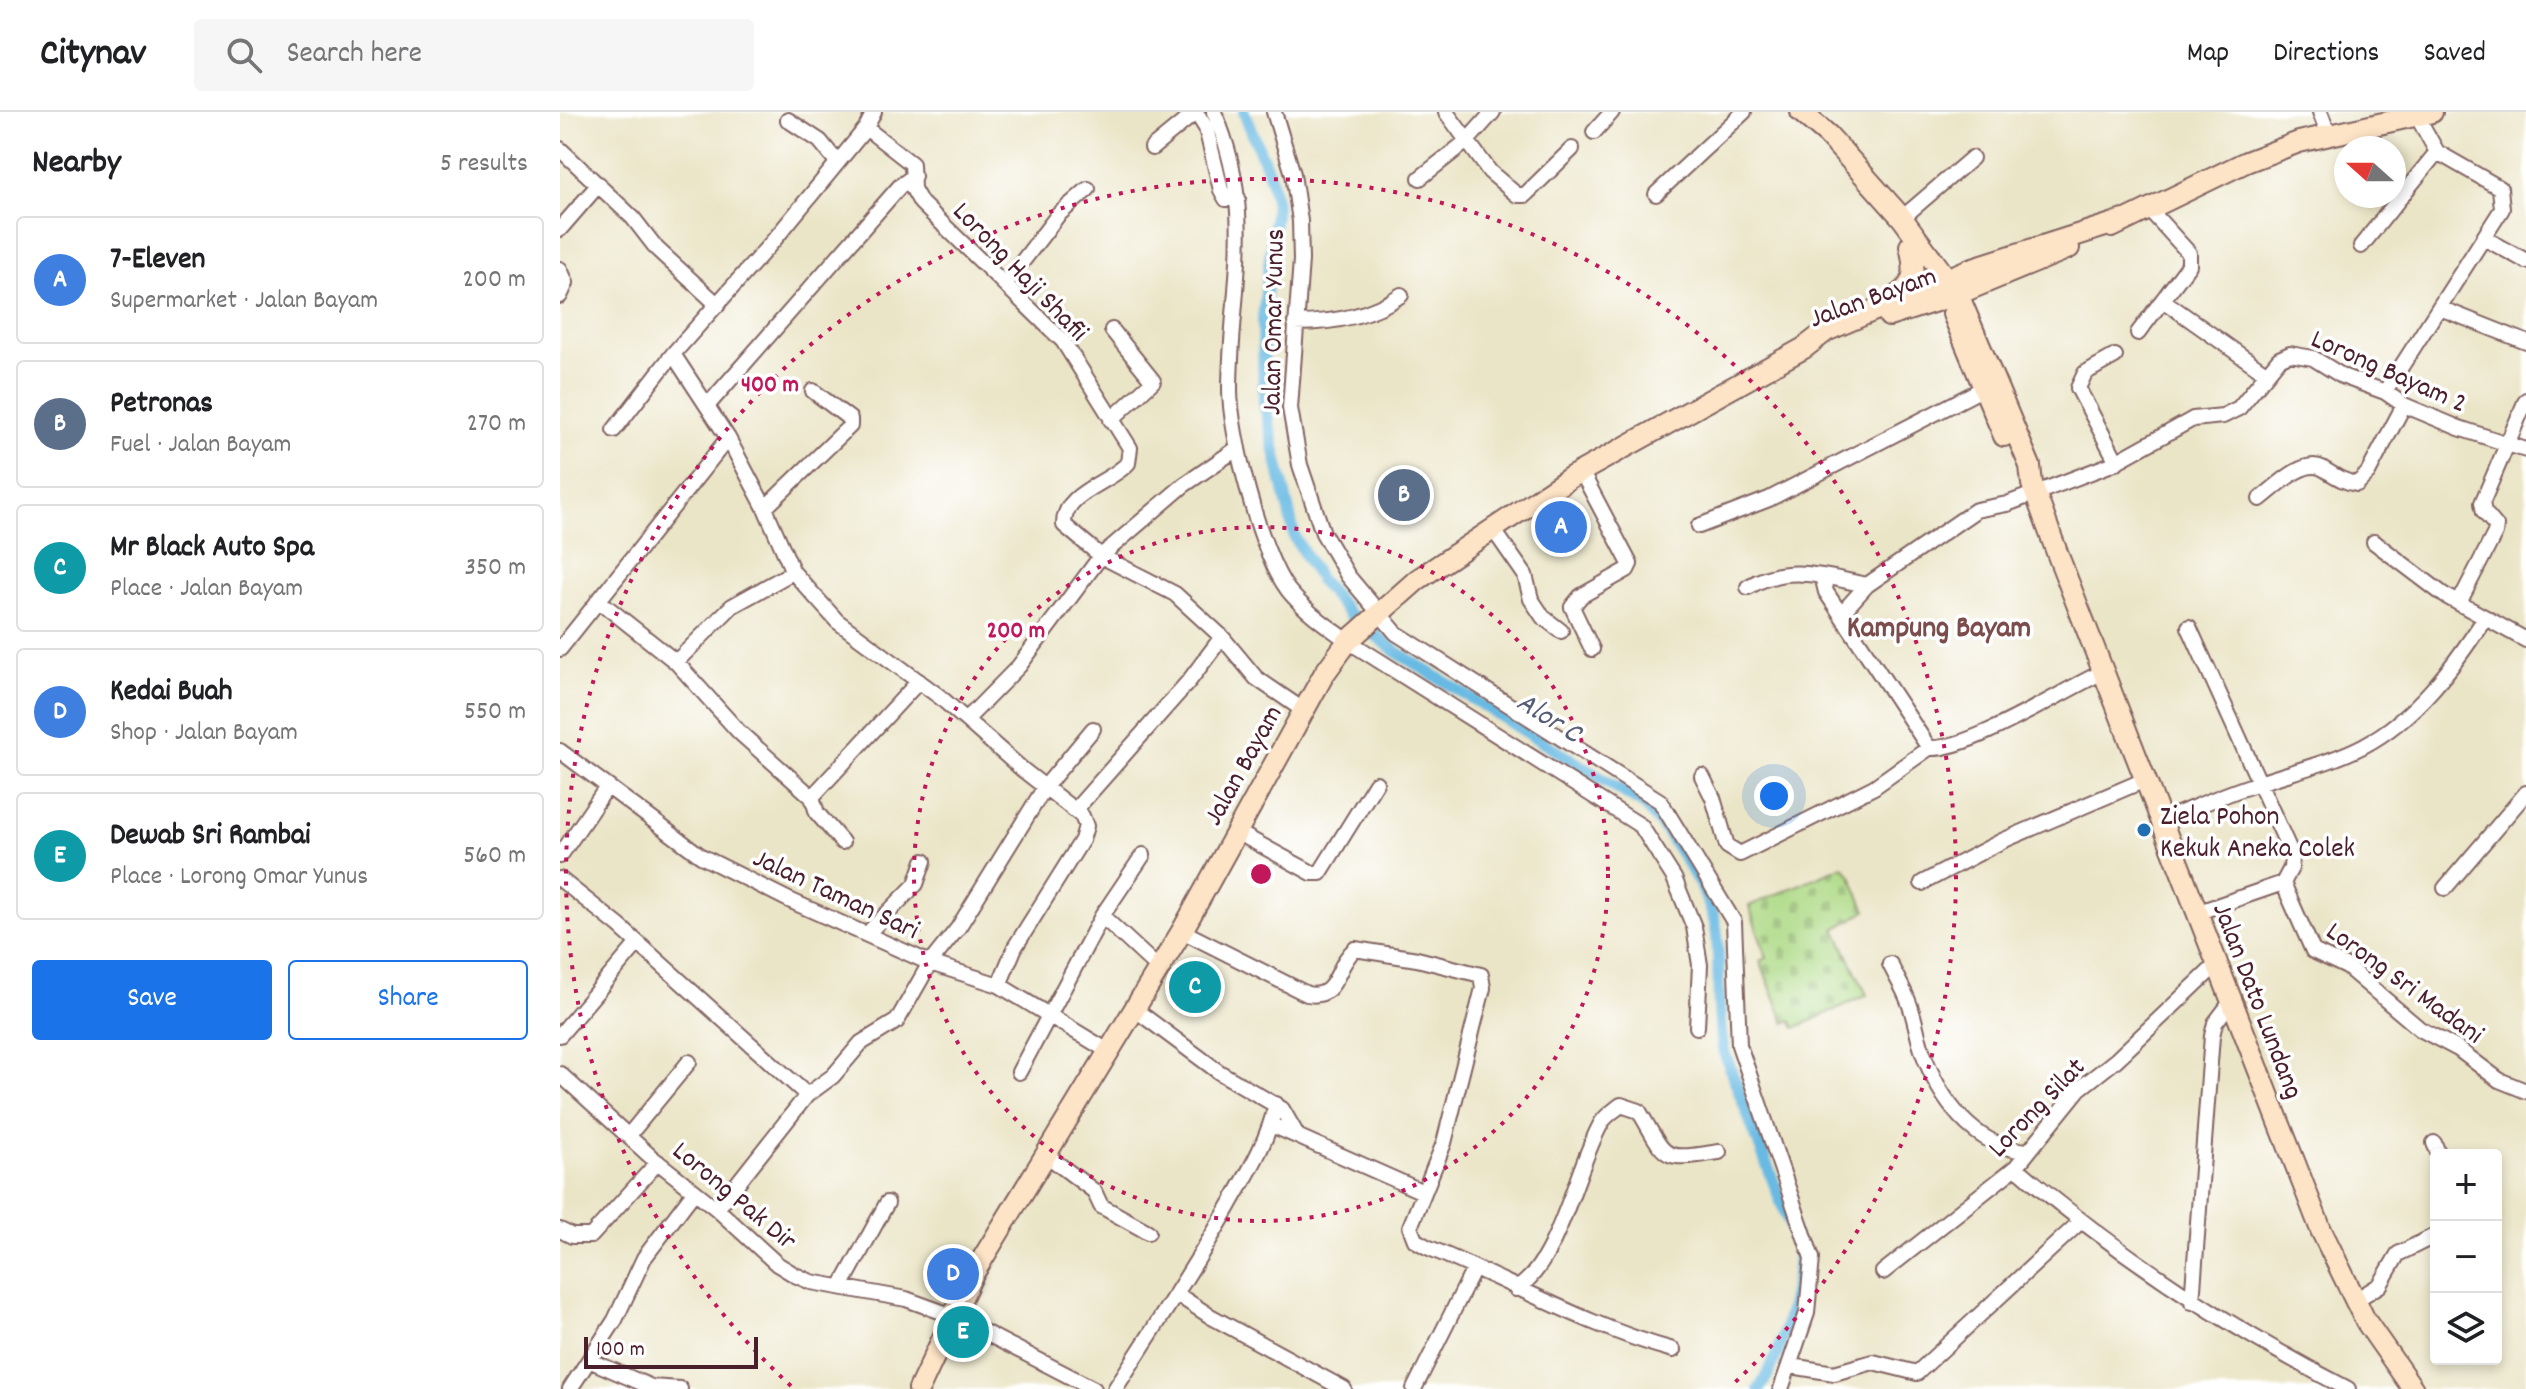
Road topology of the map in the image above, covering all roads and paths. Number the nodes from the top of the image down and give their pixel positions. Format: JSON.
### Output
{"nodes":[{"id":1,"x":874,"y":112,"type":"edge"},
{"id":2,"x":1196,"y":112,"type":"edge"},
{"id":3,"x":1214,"y":112,"type":"edge"},
{"id":4,"x":1274,"y":112,"type":"edge"},
{"id":5,"x":1446,"y":112,"type":"edge"},
{"id":6,"x":1493,"y":112,"type":"edge"},
{"id":7,"x":1612,"y":112,"type":"edge"},
{"id":8,"x":1744,"y":112,"type":"edge"},
{"id":9,"x":1794,"y":112,"type":"edge"},
{"id":10,"x":1801,"y":112,"type":"edge"},
{"id":11,"x":2320,"y":112,"type":"edge"},
{"id":12,"x":2424,"y":114,"type":"edge"},
{"id":13,"x":788,"y":120,"type":"dead end"},
{"id":14,"x":866,"y":128,"type":"junction"},
{"id":15,"x":1594,"y":132,"type":"dead end"},
{"id":16,"x":2328,"y":133,"type":"junction"},
{"id":17,"x":1467,"y":141,"type":"junction"},
{"id":18,"x":1152,"y":148,"type":"dead end"},
{"id":19,"x":560,"y":149,"type":"edge"},
{"id":20,"x":1572,"y":149,"type":"dead end"},
{"id":21,"x":2437,"y":152,"type":"junction"},
{"id":22,"x":1972,"y":158,"type":"dead end"},
{"id":23,"x":837,"y":162,"type":"junction"},
{"id":24,"x":914,"y":176,"type":"junction"},
{"id":25,"x":1420,"y":178,"type":"dead end"},
{"id":26,"x":599,"y":184,"type":"junction"},
{"id":27,"x":1088,"y":189,"type":"dead end"},
{"id":28,"x":1656,"y":194,"type":"dead end"},
{"id":29,"x":1238,"y":198,"type":"junction"},
{"id":30,"x":2148,"y":208,"type":"junction"},
{"id":31,"x":1902,"y":218,"type":"junction"},
{"id":32,"x":2124,"y":220,"type":"junction"},
{"id":33,"x":560,"y":229,"type":"edge"},
{"id":34,"x":2484,"y":238,"type":"junction"},
{"id":35,"x":1913,"y":242,"type":"junction"},
{"id":36,"x":2361,"y":246,"type":"dead end"},
{"id":37,"x":2526,"y":261,"type":"edge"},
{"id":38,"x":560,"y":269,"type":"edge"},
{"id":39,"x":1970,"y":269,"type":"junction"},
{"id":40,"x":2013,"y":272,"type":"junction"},
{"id":41,"x":1006,"y":283,"type":"junction"},
{"id":42,"x":1947,"y":289,"type":"junction"},
{"id":43,"x":1401,"y":295,"type":"dead end"},
{"id":44,"x":560,"y":296,"type":"edge"},
{"id":45,"x":2164,"y":301,"type":"junction"},
{"id":46,"x":718,"y":305,"type":"junction"},
{"id":47,"x":2440,"y":308,"type":"junction"},
{"id":48,"x":1882,"y":312,"type":"junction"},
{"id":49,"x":1295,"y":323,"type":"junction"},
{"id":50,"x":1112,"y":330,"type":"dead end"},
{"id":51,"x":2138,"y":333,"type":"dead end"},
{"id":52,"x":1972,"y":340,"type":"junction"},
{"id":53,"x":2526,"y":342,"type":"edge"},
{"id":54,"x":673,"y":354,"type":"junction"},
{"id":55,"x":2115,"y":356,"type":"dead end"},
{"id":56,"x":2267,"y":374,"type":"junction"},
{"id":57,"x":1984,"y":388,"type":"junction"},
{"id":58,"x":813,"y":391,"type":"dead end"},
{"id":59,"x":2385,"y":392,"type":"junction"},
{"id":60,"x":2526,"y":400,"type":"edge"},
{"id":61,"x":708,"y":405,"type":"junction"},
{"id":62,"x":2404,"y":405,"type":"junction"},
{"id":63,"x":1111,"y":420,"type":"junction"},
{"id":64,"x":614,"y":430,"type":"dead end"},
{"id":65,"x":728,"y":438,"type":"junction"},
{"id":66,"x":2509,"y":443,"type":"junction"},
{"id":67,"x":1238,"y":448,"type":"junction"},
{"id":68,"x":2526,"y":450,"type":"edge"},
{"id":69,"x":2117,"y":462,"type":"junction"},
{"id":70,"x":1581,"y":471,"type":"junction"},
{"id":71,"x":2034,"y":489,"type":"junction"},
{"id":72,"x":2260,"y":499,"type":"dead end"},
{"id":73,"x":765,"y":508,"type":"junction"},
{"id":74,"x":1699,"y":526,"type":"dead end"},
{"id":75,"x":1493,"y":529,"type":"junction"},
{"id":76,"x":2374,"y":542,"type":"dead end"},
{"id":77,"x":1101,"y":556,"type":"junction"},
{"id":78,"x":793,"y":572,"type":"junction"},
{"id":79,"x":1822,"y":576,"type":"junction"},
{"id":80,"x":1867,"y":585,"type":"junction"},
{"id":81,"x":1748,"y":587,"type":"dead end"},
{"id":82,"x":598,"y":600,"type":"junction"},
{"id":83,"x":2459,"y":603,"type":"junction"},
{"id":84,"x":1841,"y":614,"type":"junction"},
{"id":85,"x":1373,"y":615,"type":"junction"},
{"id":86,"x":2485,"y":618,"type":"junction"},
{"id":87,"x":2189,"y":627,"type":"dead end"},
{"id":88,"x":1561,"y":631,"type":"dead end"},
{"id":89,"x":1222,"y":637,"type":"junction"},
{"id":90,"x":1350,"y":638,"type":"junction"},
{"id":91,"x":2526,"y":640,"type":"edge"},
{"id":92,"x":560,"y":649,"type":"edge"},
{"id":93,"x":1592,"y":649,"type":"dead end"},
{"id":94,"x":676,"y":662,"type":"junction"},
{"id":95,"x":2103,"y":672,"type":"junction"},
{"id":96,"x":919,"y":681,"type":"junction"},
{"id":97,"x":1303,"y":710,"type":"junction"},
{"id":98,"x":966,"y":720,"type":"junction"},
{"id":99,"x":1093,"y":729,"type":"dead end"},
{"id":100,"x":1929,"y":748,"type":"junction"},
{"id":101,"x":560,"y":751,"type":"edge"},
{"id":102,"x":1702,"y":776,"type":"dead end"},
{"id":103,"x":2147,"y":779,"type":"junction"},
{"id":104,"x":2260,"y":782,"type":"junction"},
{"id":105,"x":1376,"y":783,"type":"dead end"},
{"id":106,"x":607,"y":787,"type":"junction"},
{"id":107,"x":1045,"y":787,"type":"junction"},
{"id":108,"x":2526,"y":793,"type":"edge"},
{"id":109,"x":812,"y":797,"type":"junction"},
{"id":110,"x":1076,"y":809,"type":"junction"},
{"id":111,"x":2161,"y":821,"type":"junction"},
{"id":112,"x":1235,"y":831,"type":"junction"},
{"id":113,"x":842,"y":842,"type":"dead end"},
{"id":114,"x":1143,"y":855,"type":"dead end"},
{"id":115,"x":560,"y":856,"type":"edge"},
{"id":116,"x":924,"y":861,"type":"dead end"},
{"id":117,"x":560,"y":879,"type":"edge"},
{"id":118,"x":1922,"y":883,"type":"dead end"},
{"id":119,"x":2283,"y":883,"type":"junction"},
{"id":120,"x":2445,"y":888,"type":"dead end"},
{"id":121,"x":2196,"y":913,"type":"junction"},
{"id":122,"x":1102,"y":916,"type":"junction"},
{"id":123,"x":1182,"y":931,"type":"junction"},
{"id":124,"x":867,"y":934,"type":"junction"},
{"id":125,"x":638,"y":943,"type":"junction"},
{"id":126,"x":930,"y":963,"type":"junction"},
{"id":127,"x":1890,"y":964,"type":"dead end"},
{"id":128,"x":2216,"y":965,"type":"junction"},
{"id":129,"x":1158,"y":968,"type":"junction"},
{"id":130,"x":999,"y":985,"type":"junction"},
{"id":131,"x":2231,"y":1002,"type":"junction"},
{"id":132,"x":1133,"y":1008,"type":"junction"},
{"id":133,"x":1047,"y":1014,"type":"junction"},
{"id":134,"x":1697,"y":1027,"type":"dead end"},
{"id":135,"x":560,"y":1035,"type":"edge"},
{"id":136,"x":1108,"y":1051,"type":"junction"},
{"id":137,"x":689,"y":1062,"type":"dead end"},
{"id":138,"x":1019,"y":1072,"type":"dead end"},
{"id":139,"x":560,"y":1074,"type":"edge"},
{"id":140,"x":2526,"y":1091,"type":"edge"},
{"id":141,"x":807,"y":1095,"type":"junction"},
{"id":142,"x":1276,"y":1104,"type":"junction"},
{"id":143,"x":1272,"y":1125,"type":"junction"},
{"id":144,"x":629,"y":1135,"type":"junction"},
{"id":145,"x":1297,"y":1135,"type":"junction"},
{"id":146,"x":2027,"y":1151,"type":"junction"},
{"id":147,"x":1719,"y":1152,"type":"dead end"},
{"id":148,"x":1045,"y":1154,"type":"junction"},
{"id":149,"x":658,"y":1162,"type":"junction"},
{"id":150,"x":2016,"y":1167,"type":"junction"},
{"id":151,"x":694,"y":1192,"type":"junction"},
{"id":152,"x":1423,"y":1192,"type":"junction"},
{"id":153,"x":887,"y":1203,"type":"dead end"},
{"id":154,"x":717,"y":1209,"type":"junction"},
{"id":155,"x":2080,"y":1222,"type":"junction"},
{"id":156,"x":560,"y":1230,"type":"edge"},
{"id":157,"x":1148,"y":1232,"type":"dead end"},
{"id":158,"x":2430,"y":1238,"type":"edge"},
{"id":159,"x":1474,"y":1269,"type":"junction"},
{"id":160,"x":1883,"y":1272,"type":"dead end"},
{"id":161,"x":841,"y":1287,"type":"junction"},
{"id":162,"x":1516,"y":1289,"type":"junction"},
{"id":163,"x":1178,"y":1295,"type":"junction"},
{"id":164,"x":2354,"y":1301,"type":"junction"},
{"id":165,"x":2192,"y":1302,"type":"junction"},
{"id":166,"x":953,"y":1316,"type":"junction"},
{"id":167,"x":1673,"y":1350,"type":"dead end"},
{"id":168,"x":589,"y":1360,"type":"junction"},
{"id":169,"x":1791,"y":1366,"type":"junction"},
{"id":170,"x":1086,"y":1387,"type":"edge"},
{"id":171,"x":651,"y":1388,"type":"edge"},
{"id":172,"x":570,"y":1389,"type":"edge"},
{"id":173,"x":680,"y":1389,"type":"edge"},
{"id":174,"x":919,"y":1389,"type":"edge"},
{"id":175,"x":1115,"y":1389,"type":"edge"},
{"id":176,"x":1344,"y":1389,"type":"edge"},
{"id":177,"x":1414,"y":1389,"type":"edge"},
{"id":178,"x":1781,"y":1389,"type":"edge"},
{"id":179,"x":2348,"y":1389,"type":"edge"},
{"id":180,"x":2413,"y":1389,"type":"edge"}],
"edges":[{"from":1,"to":14,"type":"street"},
{"from":2,"to":18,"type":"street"},
{"from":2,"to":29,"type":"street"},
{"from":3,"to":29,"type":"street"},
{"from":4,"to":49,"type":"street","name":"Jalan Omar Yunus"},
{"from":5,"to":17,"type":"street"},
{"from":6,"to":17,"type":"street"},
{"from":7,"to":15,"type":"street"},
{"from":8,"to":28,"type":"street"},
{"from":9,"to":35,"type":"main road","name":"Jalan Dato Lundang"},
{"from":10,"to":31,"type":"main road","name":"Jalan Dato Lundang"},
{"from":11,"to":16,"type":"street"},
{"from":12,"to":16,"type":"main road"},
{"from":12,"to":21,"type":"street"},
{"from":13,"to":23,"type":"street"},
{"from":14,"to":23,"type":"street"},
{"from":14,"to":24,"type":"street","name":"Lorong Haji Shafii"},
{"from":16,"to":30,"type":"main road"},
{"from":17,"to":20,"type":"street"},
{"from":17,"to":25,"type":"street"},
{"from":19,"to":26,"type":"street"},
{"from":21,"to":34,"type":"street"},
{"from":21,"to":36,"type":"street"},
{"from":22,"to":31,"type":"street"},
{"from":23,"to":46,"type":"street"},
{"from":24,"to":41,"type":"street","name":"Lorong Haji Shafii"},
{"from":24,"to":61,"type":"street"},
{"from":26,"to":33,"type":"street"},
{"from":26,"to":46,"type":"street"},
{"from":27,"to":41,"type":"street"},
{"from":29,"to":67,"type":"street"},
{"from":30,"to":32,"type":"main road"},
{"from":30,"to":45,"type":"street"},
{"from":31,"to":35,"type":"main road","name":"Jalan Dato Lundang"},
{"from":32,"to":39,"type":"main road"},
{"from":32,"to":40,"type":"main road"},
{"from":34,"to":37,"type":"street"},
{"from":34,"to":47,"type":"street"},
{"from":35,"to":39,"type":"main road"},
{"from":35,"to":42,"type":"main road","name":"Jalan Dato Lundang"},
{"from":35,"to":48,"type":"main road"},
{"from":38,"to":44,"type":"street"},
{"from":39,"to":42,"type":"main road"},
{"from":40,"to":42,"type":"main road"},
{"from":40,"to":52,"type":"main road"},
{"from":41,"to":63,"type":"street","name":"Lorong Haji Shafii"},
{"from":42,"to":48,"type":"main road","name":"Jalan Bayam"},
{"from":42,"to":52,"type":"main road","name":"Jalan Dato Lundang"},
{"from":43,"to":49,"type":"street"},
{"from":45,"to":51,"type":"street"},
{"from":45,"to":56,"type":"street"},
{"from":46,"to":54,"type":"street"},
{"from":47,"to":53,"type":"street"},
{"from":47,"to":59,"type":"street"},
{"from":48,"to":52,"type":"main road"},
{"from":48,"to":70,"type":"main road","name":"Jalan Bayam"},
{"from":49,"to":85,"type":"street","name":"Jalan Omar Yunus"},
{"from":50,"to":63,"type":"street"},
{"from":52,"to":57,"type":"main road","name":"Jalan Dato Lundang"},
{"from":52,"to":71,"type":"main road","name":"Jalan Dato Lundang"},
{"from":54,"to":61,"type":"street"},
{"from":54,"to":64,"type":"street"},
{"from":55,"to":69,"type":"street"},
{"from":56,"to":59,"type":"street","name":"Lorong Bayam 2"},
{"from":56,"to":69,"type":"street","name":"Lorong Bayam 2"},
{"from":57,"to":71,"type":"main road","name":"Jalan Dato Lundang"},
{"from":57,"to":74,"type":"street"},
{"from":58,"to":73,"type":"street"},
{"from":59,"to":62,"type":"street","name":"Lorong Bayam 2"},
{"from":60,"to":66,"type":"street"},
{"from":61,"to":65,"type":"street"},
{"from":62,"to":66,"type":"street","name":"Lorong Bayam 2"},
{"from":62,"to":72,"type":"street"},
{"from":63,"to":77,"type":"street","name":"Lorong Haji Shafii"},
{"from":65,"to":73,"type":"street"},
{"from":65,"to":82,"type":"street"},
{"from":66,"to":68,"type":"street","name":"Lorong Bayam 2"},
{"from":66,"to":83,"type":"street"},
{"from":67,"to":77,"type":"street"},
{"from":67,"to":90,"type":"street"},
{"from":69,"to":71,"type":"street","name":"Lorong Bayam 2"},
{"from":70,"to":75,"type":"main road","name":"Jalan Bayam"},
{"from":70,"to":93,"type":"street"},
{"from":71,"to":80,"type":"street","name":"Lorong Bayam 2"},
{"from":71,"to":95,"type":"main road","name":"Jalan Dato Lundang"},
{"from":73,"to":78,"type":"street"},
{"from":75,"to":85,"type":"main road","name":"Jalan Bayam"},
{"from":75,"to":88,"type":"street"},
{"from":76,"to":83,"type":"street"},
{"from":77,"to":89,"type":"street","name":"Lorong Haji Shafii"},
{"from":77,"to":98,"type":"street"},
{"from":78,"to":94,"type":"street"},
{"from":78,"to":96,"type":"street"},
{"from":79,"to":80,"type":"street"},
{"from":79,"to":81,"type":"street"},
{"from":79,"to":84,"type":"street"},
{"from":80,"to":84,"type":"street","name":"Lorong Bayam 2"},
{"from":82,"to":92,"type":"street"},
{"from":82,"to":94,"type":"street"},
{"from":83,"to":86,"type":"street"},
{"from":84,"to":100,"type":"street"},
{"from":85,"to":90,"type":"main road","name":"Jalan Bayam"},
{"from":85,"to":169,"type":"street","name":"Jalan Omar Yunus"},
{"from":86,"to":91,"type":"street"},
{"from":86,"to":104,"type":"street"},
{"from":87,"to":104,"type":"street"},
{"from":89,"to":97,"type":"street","name":"Lorong Haji Shafii"},
{"from":89,"to":110,"type":"street"},
{"from":90,"to":97,"type":"main road","name":"Jalan Bayam"},
{"from":90,"to":134,"type":"street"},
{"from":94,"to":109,"type":"street"},
{"from":95,"to":100,"type":"street"},
{"from":95,"to":103,"type":"main road","name":"Jalan Dato Lundang"},
{"from":96,"to":98,"type":"street"},
{"from":96,"to":109,"type":"street"},
{"from":97,"to":112,"type":"main road","name":"Jalan Bayam"},
{"from":98,"to":107,"type":"street"},
{"from":99,"to":107,"type":"street"},
{"from":100,"to":102,"type":"street"},
{"from":101,"to":106,"type":"street","name":"Jalan Taman Sari"},
{"from":103,"to":111,"type":"main road","name":"Jalan Dato Lundang"},
{"from":103,"to":118,"type":"street"},
{"from":104,"to":111,"type":"street"},
{"from":104,"to":119,"type":"street"},
{"from":105,"to":112,"type":"street"},
{"from":106,"to":115,"type":"street"},
{"from":106,"to":124,"type":"street","name":"Jalan Taman Sari"},
{"from":107,"to":110,"type":"street"},
{"from":107,"to":126,"type":"street"},
{"from":108,"to":120,"type":"street"},
{"from":109,"to":113,"type":"street"},
{"from":110,"to":130,"type":"street"},
{"from":111,"to":121,"type":"main road","name":"Jalan Dato Lundang"},
{"from":112,"to":123,"type":"main road","name":"Jalan Bayam"},
{"from":114,"to":122,"type":"street"},
{"from":116,"to":124,"type":"street"},
{"from":117,"to":125,"type":"street"},
{"from":119,"to":121,"type":"street"},
{"from":119,"to":140,"type":"street","name":"Lorong Sri Madani"},
{"from":121,"to":128,"type":"main road","name":"Jalan Dato Lundang"},
{"from":122,"to":129,"type":"street"},
{"from":122,"to":133,"type":"street"},
{"from":123,"to":129,"type":"main road","name":"Jalan Bayam"},
{"from":123,"to":152,"type":"street"},
{"from":124,"to":126,"type":"street","name":"Jalan Taman Sari"},
{"from":125,"to":135,"type":"street"},
{"from":125,"to":141,"type":"street"},
{"from":126,"to":130,"type":"street","name":"Jalan Taman Sari"},
{"from":126,"to":141,"type":"street"},
{"from":127,"to":146,"type":"street"},
{"from":128,"to":131,"type":"main road","name":"Jalan Dato Lundang"},
{"from":128,"to":146,"type":"street","name":"Lorong Silat"},
{"from":129,"to":132,"type":"main road","name":"Jalan Bayam"},
{"from":130,"to":133,"type":"street","name":"Jalan Taman Sari"},
{"from":131,"to":164,"type":"main road","name":"Jalan Dato Lundang"},
{"from":131,"to":165,"type":"street"},
{"from":132,"to":136,"type":"main road","name":"Jalan Bayam"},
{"from":132,"to":142,"type":"street"},
{"from":133,"to":136,"type":"street","name":"Jalan Taman Sari"},
{"from":133,"to":138,"type":"street"},
{"from":136,"to":148,"type":"main road","name":"Jalan Bayam"},
{"from":137,"to":144,"type":"street"},
{"from":139,"to":144,"type":"street","name":"Lorong Pak Dir"},
{"from":141,"to":154,"type":"street"},
{"from":142,"to":143,"type":"street"},
{"from":142,"to":145,"type":"street"},
{"from":143,"to":145,"type":"street"},
{"from":143,"to":163,"type":"street"},
{"from":144,"to":149,"type":"street","name":"Lorong Pak Dir"},
{"from":145,"to":152,"type":"street"},
{"from":146,"to":150,"type":"street","name":"Lorong Silat"},
{"from":147,"to":162,"type":"street"},
{"from":148,"to":157,"type":"street"},
{"from":148,"to":166,"type":"main road","name":"Jalan Bayam"},
{"from":149,"to":151,"type":"street","name":"Lorong Pak Dir"},
{"from":149,"to":156,"type":"street"},
{"from":150,"to":155,"type":"street"},
{"from":150,"to":160,"type":"street","name":"Lorong Silat"},
{"from":151,"to":154,"type":"street","name":"Lorong Pak Dir"},
{"from":151,"to":168,"type":"street"},
{"from":152,"to":159,"type":"street"},
{"from":153,"to":161,"type":"street"},
{"from":154,"to":161,"type":"street","name":"Lorong Pak Dir"},
{"from":155,"to":165,"type":"street"},
{"from":155,"to":169,"type":"street"},
{"from":158,"to":164,"type":"street"},
{"from":159,"to":162,"type":"street"},
{"from":159,"to":177,"type":"street"},
{"from":161,"to":166,"type":"street","name":"Lorong Pak Dir"},
{"from":162,"to":167,"type":"street"},
{"from":163,"to":175,"type":"street"},
{"from":163,"to":176,"type":"street"},
{"from":164,"to":180,"type":"main road","name":"Jalan Dato Lundang"},
{"from":165,"to":179,"type":"street"},
{"from":166,"to":170,"type":"street","name":"Lorong Pak Dir"},
{"from":166,"to":174,"type":"main road","name":"Jalan Bayam"},
{"from":168,"to":171,"type":"street"},
{"from":168,"to":172,"type":"street"},
{"from":169,"to":178,"type":"street","name":"Jalan Omar Yunus"},
{"from":171,"to":173,"type":"street"}]}
